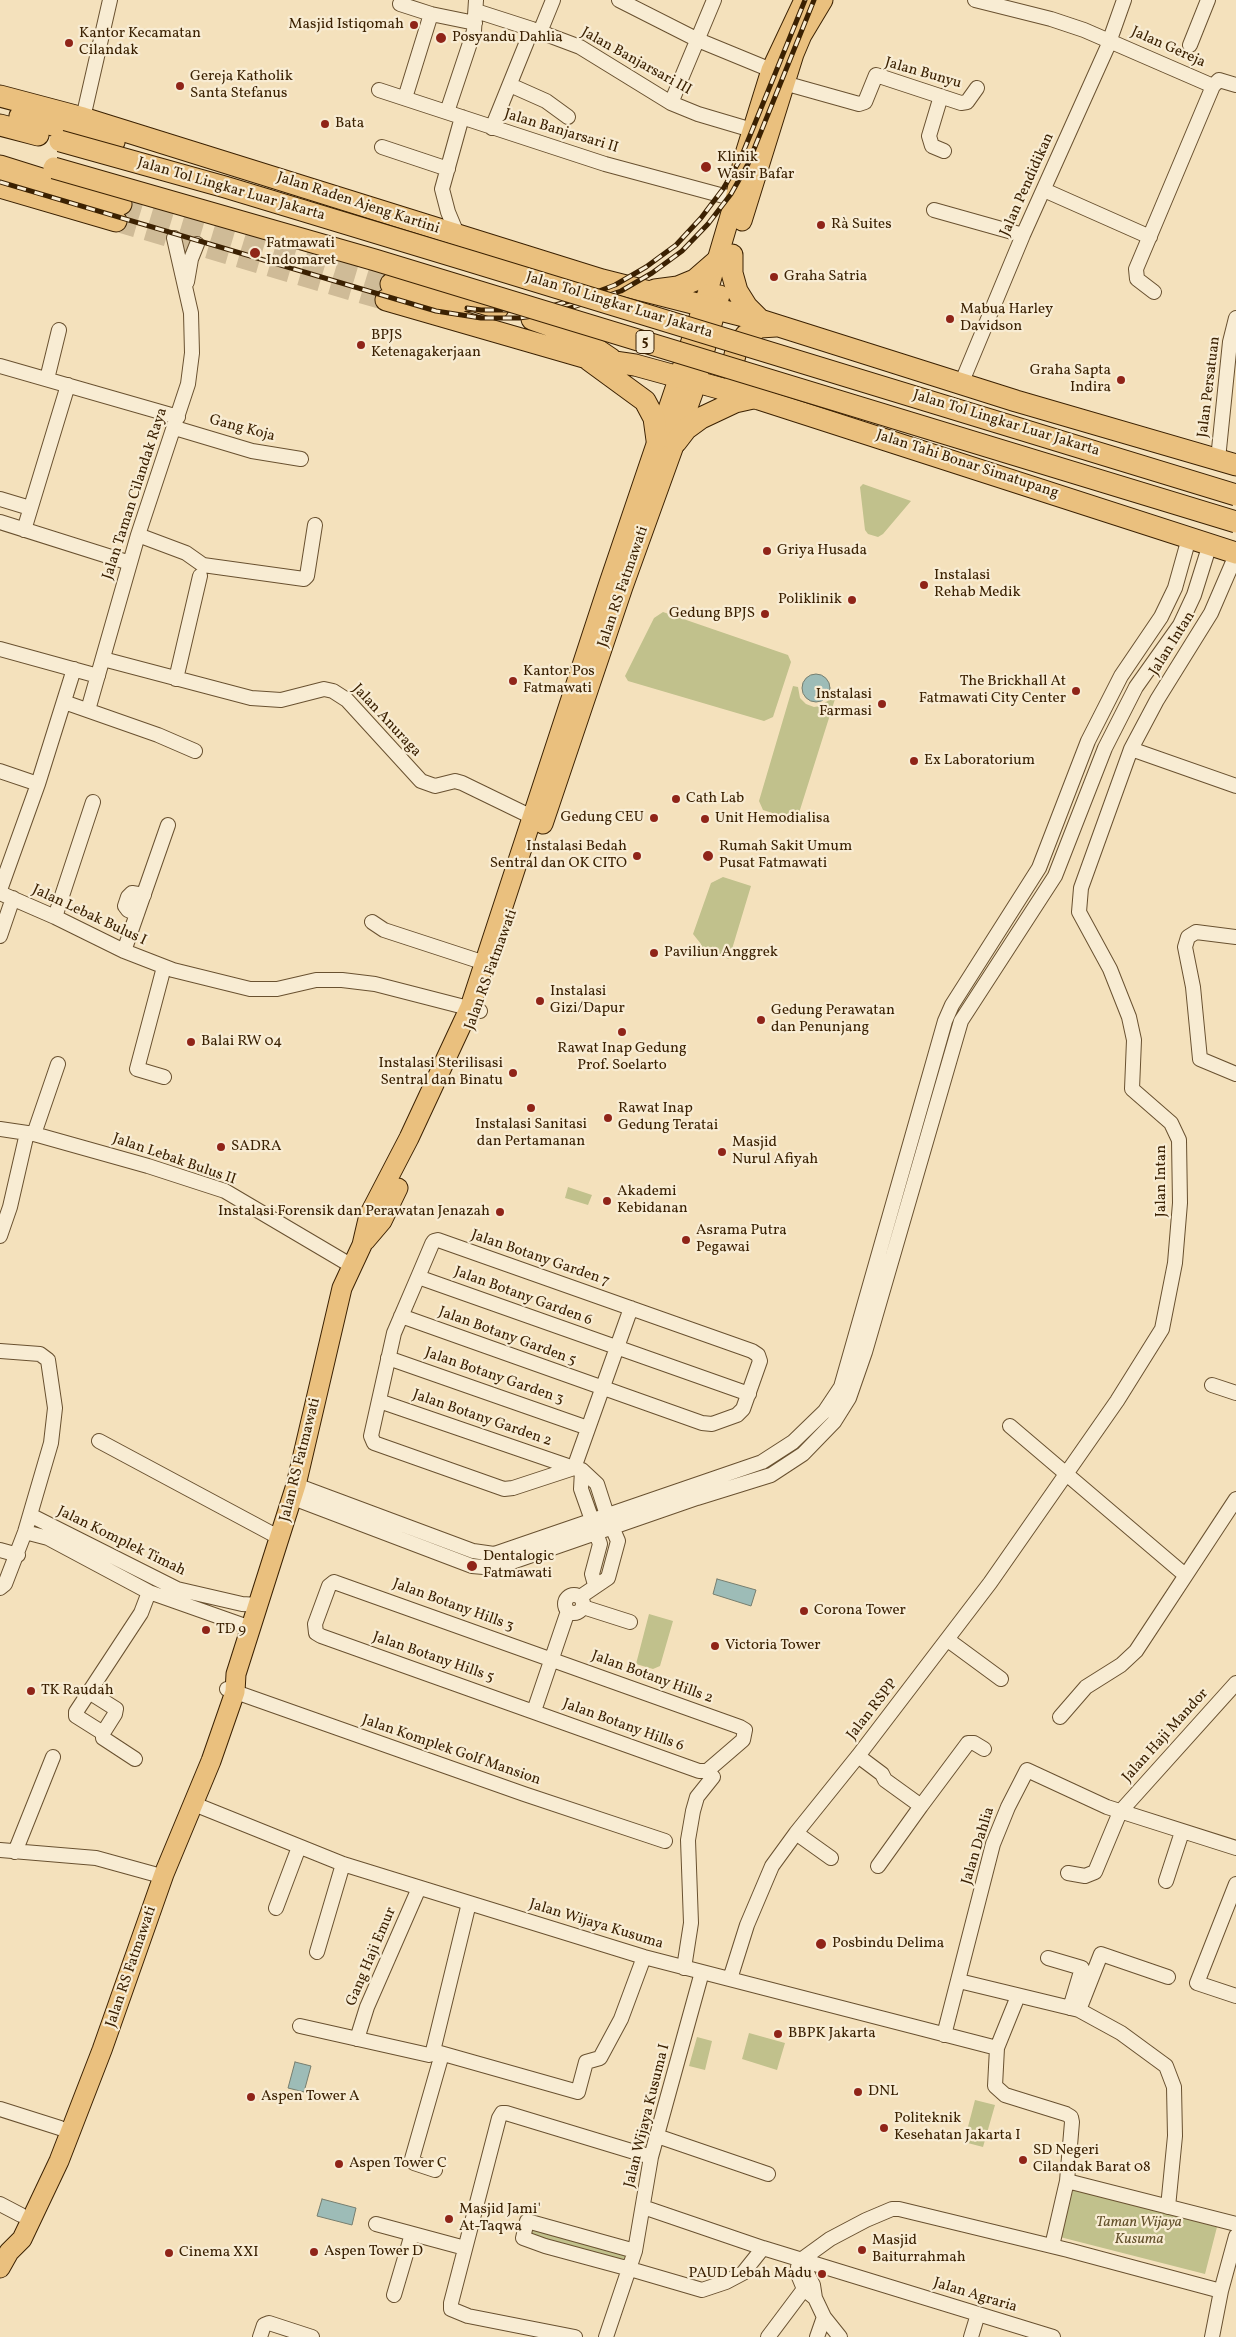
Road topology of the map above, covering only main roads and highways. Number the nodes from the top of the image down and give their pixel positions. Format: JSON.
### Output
{"nodes":[{"id":1,"x":804,"y":0,"type":"edge"},
{"id":2,"x":823,"y":0,"type":"edge"},
{"id":3,"x":777,"y":77,"type":"junction"},
{"id":4,"x":0,"y":96,"type":"edge"},
{"id":5,"x":0,"y":111,"type":"edge"},
{"id":6,"x":0,"y":125,"type":"edge"},
{"id":7,"x":0,"y":153,"type":"edge"},
{"id":8,"x":0,"y":166,"type":"edge"},
{"id":9,"x":0,"y":188,"type":"edge"},
{"id":10,"x":451,"y":234,"type":"junction"},
{"id":11,"x":480,"y":243,"type":"junction"},
{"id":12,"x":725,"y":257,"type":"junction"},
{"id":13,"x":637,"y":288,"type":"junction"},
{"id":14,"x":438,"y":296,"type":"junction"},
{"id":15,"x":710,"y":308,"type":"junction"},
{"id":16,"x":768,"y":323,"type":"junction"},
{"id":17,"x":518,"y":336,"type":"junction"},
{"id":18,"x":587,"y":358,"type":"junction"},
{"id":19,"x":626,"y":364,"type":"junction"},
{"id":20,"x":688,"y":379,"type":"junction"},
{"id":21,"x":756,"y":398,"type":"junction"},
{"id":22,"x":1028,"y":404,"type":"junction"},
{"id":23,"x":666,"y":441,"type":"junction"},
{"id":24,"x":1227,"y":462,"type":"edge"},
{"id":25,"x":1236,"y":480,"type":"edge"},
{"id":26,"x":1236,"y":495,"type":"edge"},
{"id":27,"x":1082,"y":502,"type":"junction"},
{"id":28,"x":1236,"y":522,"type":"edge"},
{"id":29,"x":1236,"y":539,"type":"edge"},
{"id":30,"x":1236,"y":554,"type":"edge"},
{"id":31,"x":580,"y":694,"type":"junction"},
{"id":32,"x":475,"y":1009,"type":"junction"},
{"id":33,"x":233,"y":1685,"type":"junction"},
{"id":34,"x":9,"y":2252,"type":"junction"},
{"id":35,"x":0,"y":2268,"type":"edge"}],
"edges":[{"from":1,"to":3,"type":"main road","name":"Jalan RS Fatmawati"},
{"from":2,"to":3,"type":"main road","name":"Jalan RS Fatmawati"},
{"from":3,"to":12,"type":"main road","name":"Jalan RS Fatmawati"},
{"from":3,"to":12,"type":"main road","name":"Jalan RS Fatmawati"},
{"from":4,"to":10,"type":"highway","name":"Jalan Raden Ajeng Kartini"},
{"from":5,"to":10,"type":"highway"},
{"from":6,"to":26,"type":"highway","name":"Jalan Tol Lingkar Luar Jakarta","number":"5","bridge":true},
{"from":7,"to":28,"type":"highway","name":"Jalan Tol Lingkar Luar Jakarta","number":"5","bridge":true},
{"from":8,"to":9,"type":"highway"},
{"from":10,"to":11,"type":"highway","name":"Jalan Raden Ajeng Kartini"},
{"from":11,"to":13,"type":"highway","name":"Jalan Raden Ajeng Kartini"},
{"from":11,"to":19,"type":"highway"},
{"from":12,"to":13,"type":"highway"},
{"from":12,"to":15,"type":"main road","name":"Jalan RS Fatmawati"},
{"from":12,"to":16,"type":"highway"},
{"from":13,"to":15,"type":"highway","name":"Jalan Raden Ajeng Kartini"},
{"from":14,"to":17,"type":"highway"},
{"from":14,"to":17,"type":"highway"},
{"from":14,"to":19,"type":"highway"},
{"from":15,"to":16,"type":"highway"},
{"from":15,"to":20,"type":"main road","name":"Jalan RS Fatmawati"},
{"from":16,"to":21,"type":"highway"},
{"from":16,"to":22,"type":"highway"},
{"from":17,"to":18,"type":"highway"},
{"from":18,"to":19,"type":"highway"},
{"from":18,"to":23,"type":"highway"},
{"from":19,"to":20,"type":"highway"},
{"from":20,"to":21,"type":"highway","name":"Jalan Tahi Bonar Simatupang"},
{"from":20,"to":23,"type":"main road","name":"Jalan RS Fatmawati"},
{"from":21,"to":23,"type":"highway"},
{"from":21,"to":27,"type":"highway","name":"Jalan Tahi Bonar Simatupang"},
{"from":22,"to":24,"type":"highway"},
{"from":22,"to":25,"type":"highway"},
{"from":23,"to":31,"type":"main road","name":"Jalan RS Fatmawati"},
{"from":27,"to":29,"type":"highway"},
{"from":27,"to":30,"type":"highway","name":"Jalan Tahi Bonar Simatupang"},
{"from":31,"to":32,"type":"main road","name":"Jalan RS Fatmawati"},
{"from":31,"to":32,"type":"main road","name":"Jalan RS Fatmawati"},
{"from":32,"to":33,"type":"main road","name":"Jalan RS Fatmawati"},
{"from":33,"to":34,"type":"main road","name":"Jalan RS Fatmawati"},
{"from":33,"to":34,"type":"main road","name":"Jalan RS Fatmawati"},
{"from":34,"to":35,"type":"main road","name":"Jalan RS Fatmawati"}]}
